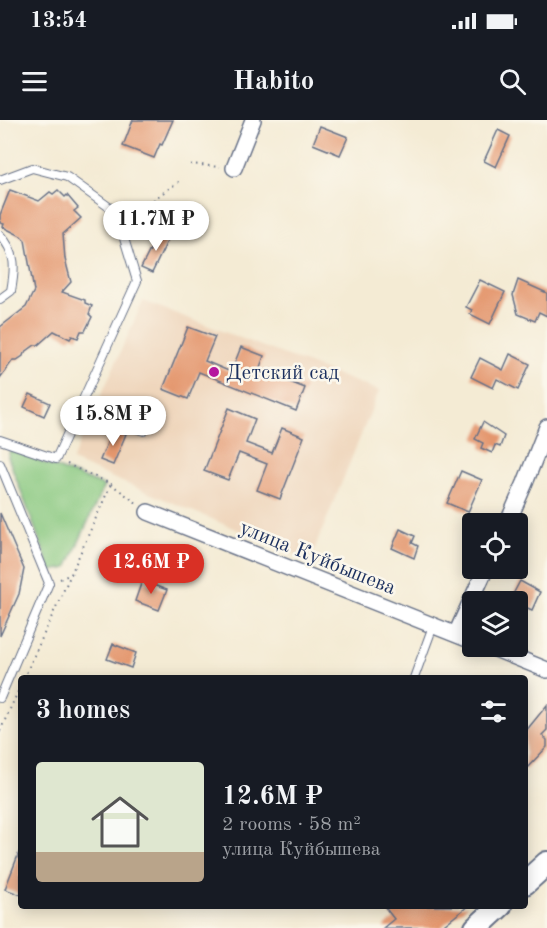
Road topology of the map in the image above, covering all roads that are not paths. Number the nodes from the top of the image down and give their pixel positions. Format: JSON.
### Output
{"nodes":[{"id":1,"x":254,"y":120,"type":"edge"},
{"id":2,"x":234,"y":168,"type":"road end"},
{"id":3,"x":0,"y":180,"type":"edge"},
{"id":4,"x":0,"y":235,"type":"edge"},
{"id":5,"x":0,"y":299,"type":"edge"},
{"id":6,"x":80,"y":407,"type":"junction"},
{"id":7,"x":547,"y":427,"type":"edge"},
{"id":8,"x":144,"y":431,"type":"dead end"},
{"id":9,"x":0,"y":440,"type":"edge"},
{"id":10,"x":0,"y":464,"type":"edge"},
{"id":11,"x":148,"y":512,"type":"road end"},
{"id":12,"x":512,"y":513,"type":"edge"},
{"id":13,"x":481,"y":579,"type":"edge"},
{"id":14,"x":433,"y":626,"type":"junction"},
{"id":15,"x":456,"y":634,"type":"junction"},
{"id":16,"x":462,"y":636,"type":"edge"},
{"id":17,"x":515,"y":657,"type":"edge"},
{"id":18,"x":547,"y":670,"type":"edge"},
{"id":19,"x":415,"y":675,"type":"edge"},
{"id":20,"x":0,"y":698,"type":"edge"},
{"id":21,"x":547,"y":863,"type":"edge"},
{"id":22,"x":528,"y":880,"type":"edge"},
{"id":23,"x":497,"y":909,"type":"edge"},
{"id":24,"x":476,"y":928,"type":"edge"}],
"edges":[{"from":1,"to":2,"type":"street"},
{"from":3,"to":6,"type":"lane"},
{"from":4,"to":5,"type":"lane"},
{"from":6,"to":8,"type":"lane"},
{"from":6,"to":9,"type":"lane"},
{"from":7,"to":12,"type":"street"},
{"from":10,"to":20,"type":"lane"},
{"from":11,"to":14,"type":"street","name":"улица Куйбышева"},
{"from":13,"to":15,"type":"street"},
{"from":14,"to":15,"type":"street","name":"улица Куйбышева"},
{"from":14,"to":19,"type":"lane"},
{"from":15,"to":16,"type":"street","name":"улица Куйбышева"},
{"from":17,"to":18,"type":"street"},
{"from":21,"to":22,"type":"street"},
{"from":23,"to":24,"type":"street"}]}
